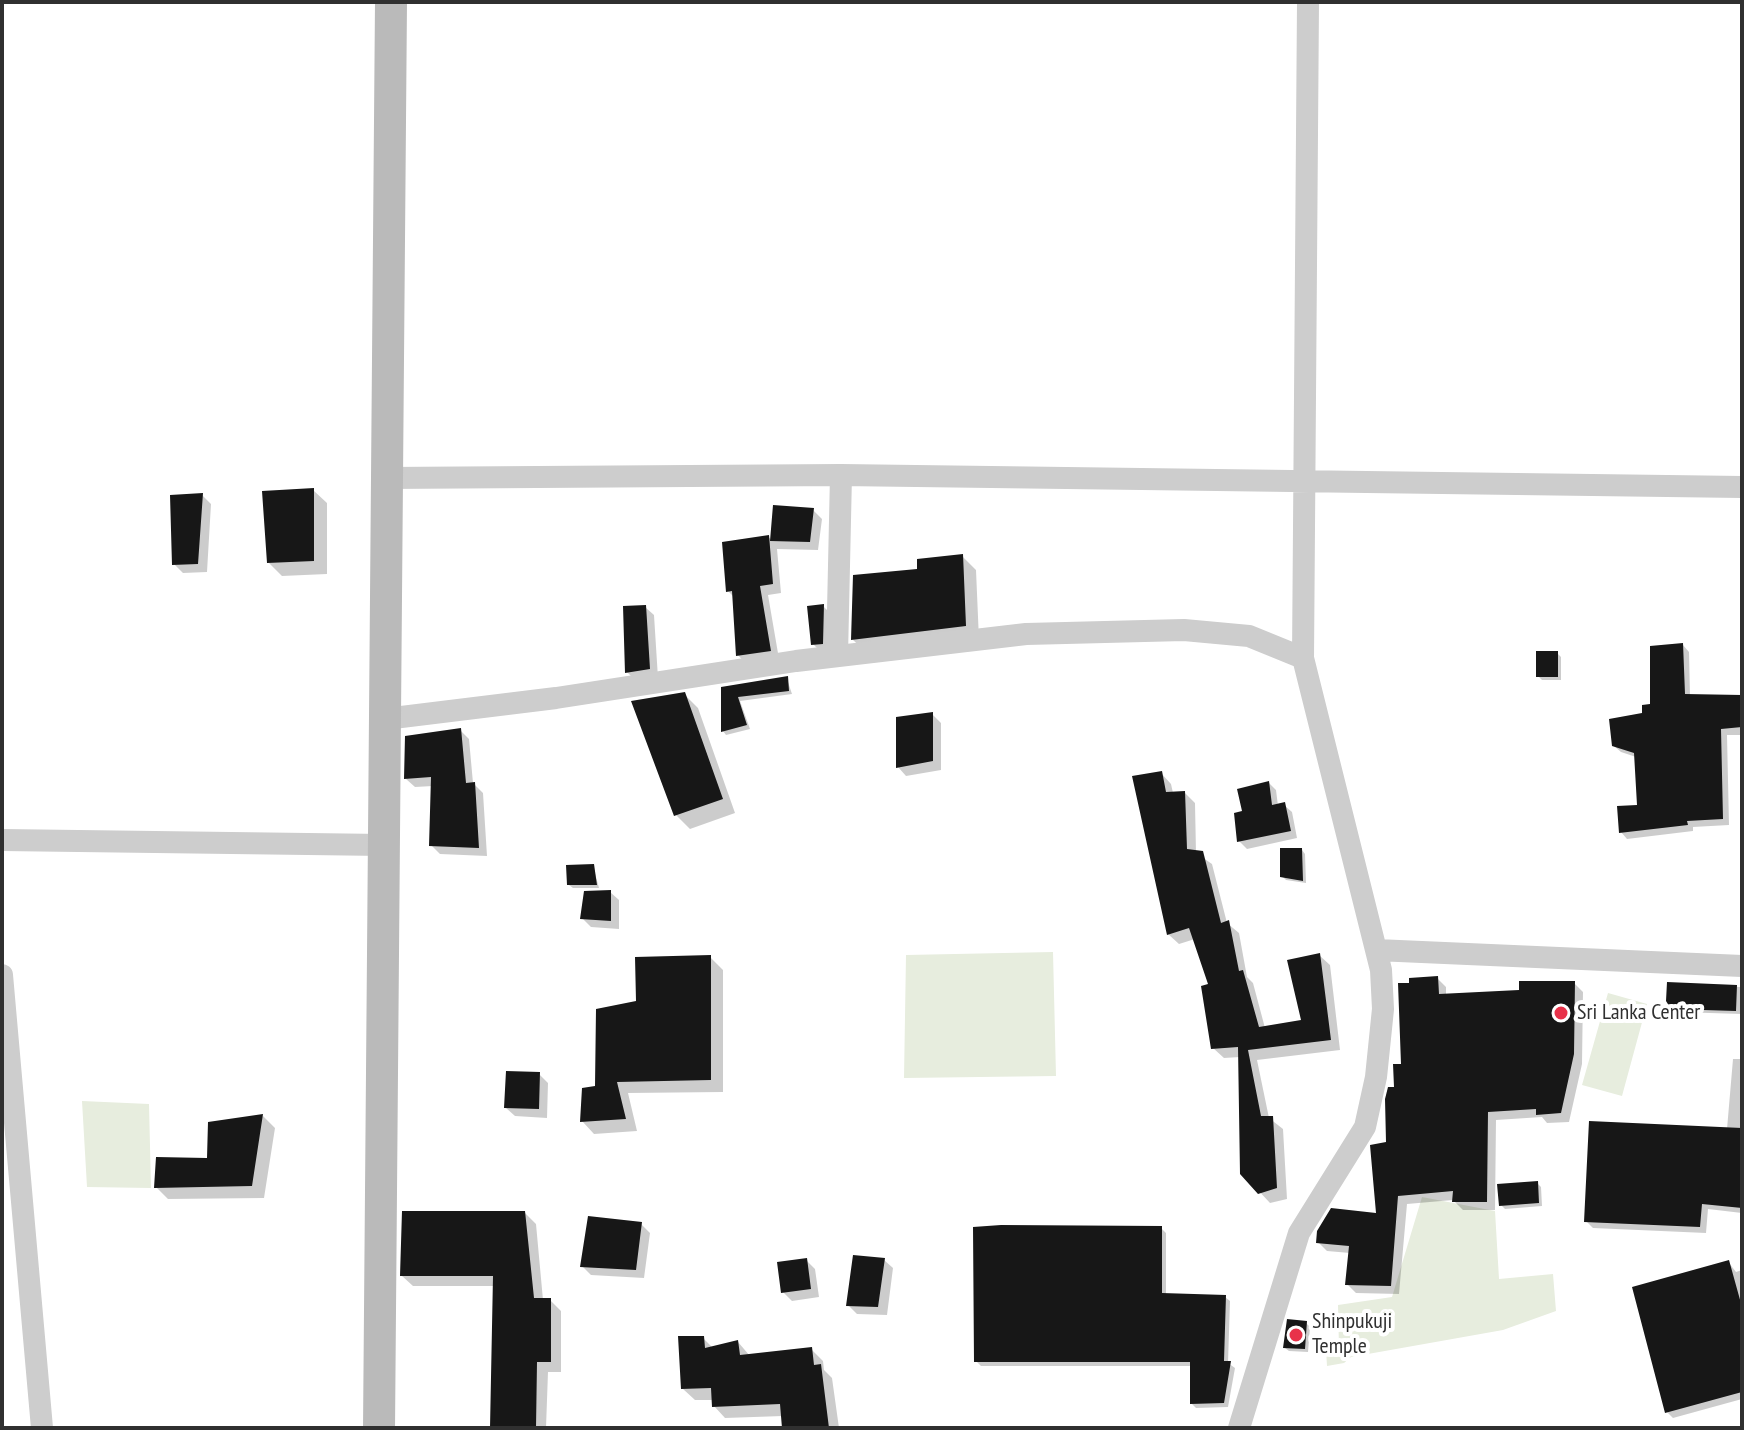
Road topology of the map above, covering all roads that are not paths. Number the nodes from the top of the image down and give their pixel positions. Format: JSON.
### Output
{"nodes":[{"id":1,"x":391,"y":2,"type":"edge"},
{"id":2,"x":1308,"y":2,"type":"edge"},
{"id":3,"x":841,"y":475,"type":"junction"},
{"id":4,"x":385,"y":478,"type":"junction"},
{"id":5,"x":1306,"y":482,"type":"junction"},
{"id":6,"x":1742,"y":487,"type":"edge"},
{"id":7,"x":837,"y":656,"type":"junction"},
{"id":8,"x":1303,"y":658,"type":"junction"},
{"id":9,"x":385,"y":719,"type":"junction"},
{"id":10,"x":2,"y":840,"type":"edge"},
{"id":11,"x":384,"y":845,"type":"junction"},
{"id":12,"x":1376,"y":950,"type":"junction"},
{"id":13,"x":1742,"y":966,"type":"edge"},
{"id":14,"x":2,"y":975,"type":"edge"},
{"id":15,"x":42,"y":1428,"type":"edge"},
{"id":16,"x":379,"y":1428,"type":"edge"},
{"id":17,"x":1239,"y":1428,"type":"edge"}],
"edges":[{"from":1,"to":4,"type":"street"},
{"from":2,"to":5,"type":"street"},
{"from":3,"to":4,"type":"street"},
{"from":3,"to":5,"type":"street"},
{"from":3,"to":7,"type":"street"},
{"from":4,"to":9,"type":"street"},
{"from":5,"to":6,"type":"street"},
{"from":5,"to":8,"type":"street"},
{"from":7,"to":8,"type":"street"},
{"from":7,"to":9,"type":"street"},
{"from":8,"to":12,"type":"street"},
{"from":9,"to":11,"type":"street"},
{"from":10,"to":11,"type":"street"},
{"from":11,"to":16,"type":"street"},
{"from":12,"to":13,"type":"street"},
{"from":12,"to":17,"type":"street"},
{"from":14,"to":15,"type":"street"}]}
